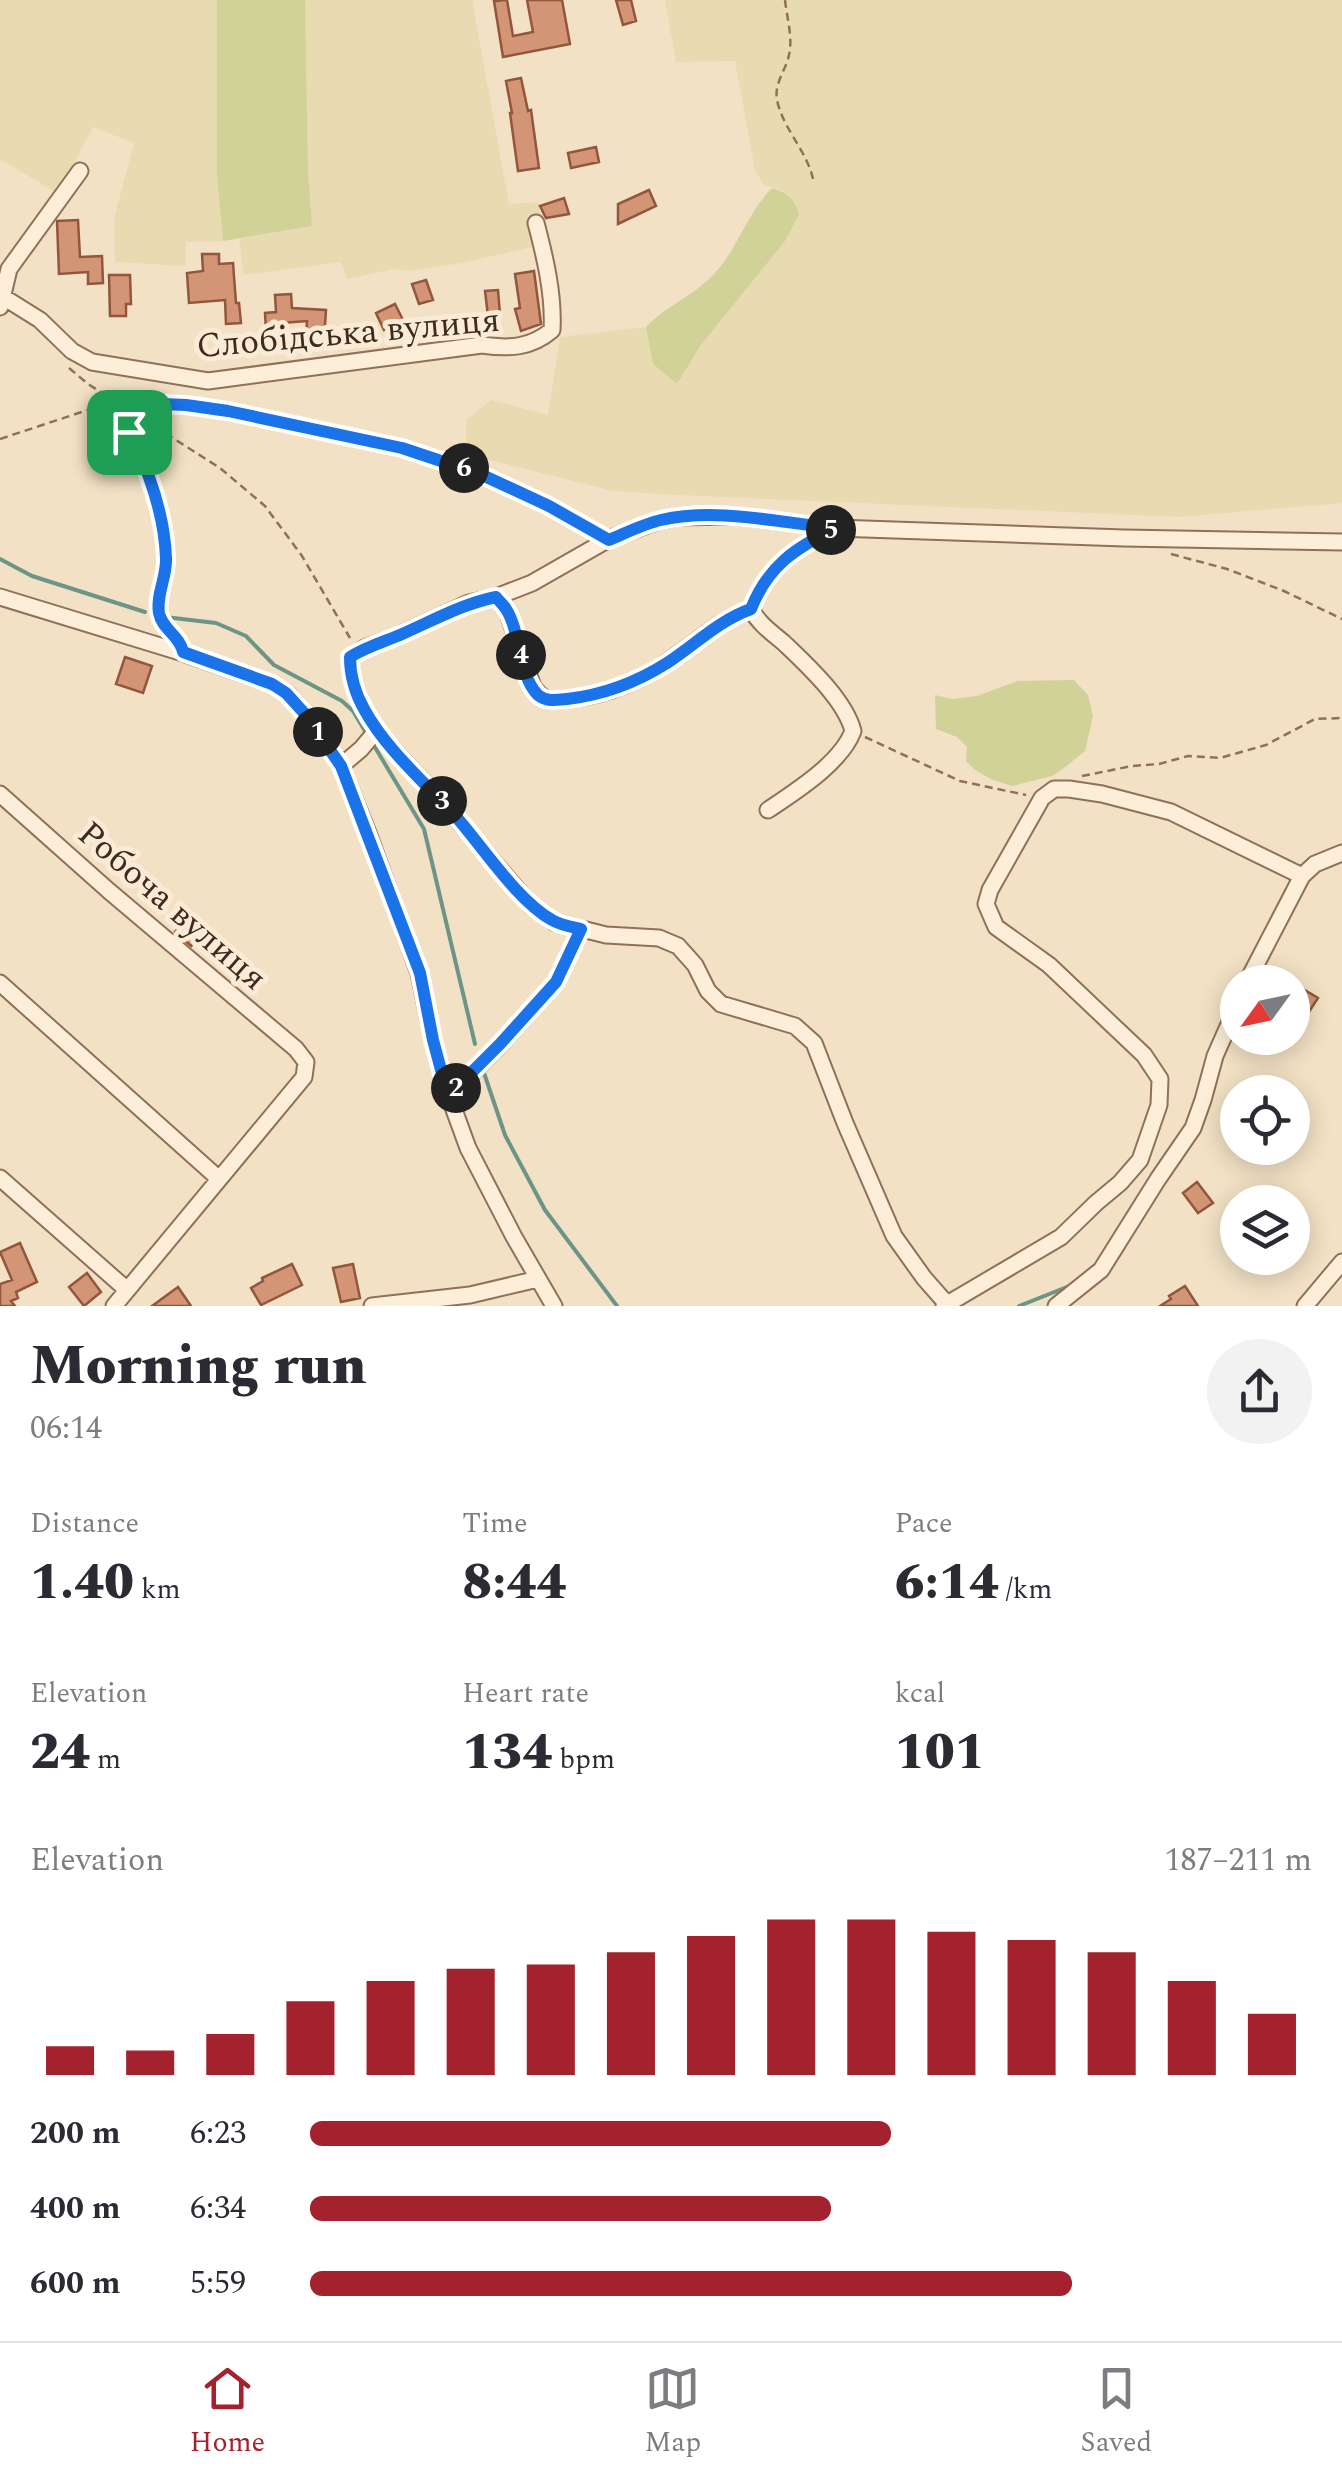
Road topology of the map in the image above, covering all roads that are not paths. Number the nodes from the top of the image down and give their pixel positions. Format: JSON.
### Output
{"nodes":[{"id":1,"x":80,"y":171,"type":"dead end"},
{"id":2,"x":536,"y":223,"type":"dead end"},
{"id":3,"x":1,"y":300,"type":"edge"},
{"id":4,"x":836,"y":528,"type":"junction"},
{"id":5,"x":1342,"y":542,"type":"edge"},
{"id":6,"x":0,"y":597,"type":"edge"},
{"id":7,"x":496,"y":597,"type":"junction"},
{"id":8,"x":751,"y":609,"type":"junction"},
{"id":9,"x":376,"y":732,"type":"junction"},
{"id":10,"x":341,"y":766,"type":"junction"},
{"id":11,"x":0,"y":794,"type":"edge"},
{"id":12,"x":768,"y":810,"type":"dead end"},
{"id":13,"x":1342,"y":853,"type":"edge"},
{"id":14,"x":1302,"y":876,"type":"junction"},
{"id":15,"x":581,"y":929,"type":"junction"},
{"id":16,"x":1256,"y":965,"type":"edge"},
{"id":17,"x":0,"y":983,"type":"edge"},
{"id":18,"x":1220,"y":1045,"type":"edge"},
{"id":19,"x":448,"y":1096,"type":"junction"},
{"id":20,"x":1175,"y":1156,"type":"junction"},
{"id":21,"x":1140,"y":1160,"type":"junction"},
{"id":22,"x":0,"y":1178,"type":"edge"},
{"id":23,"x":218,"y":1178,"type":"junction"},
{"id":24,"x":1342,"y":1262,"type":"edge"},
{"id":25,"x":538,"y":1279,"type":"junction"},
{"id":26,"x":126,"y":1289,"type":"junction"},
{"id":27,"x":945,"y":1304,"type":"edge"},
{"id":28,"x":114,"y":1306,"type":"edge"},
{"id":29,"x":372,"y":1306,"type":"edge"},
{"id":30,"x":554,"y":1306,"type":"edge"},
{"id":31,"x":1056,"y":1306,"type":"edge"},
{"id":32,"x":1306,"y":1306,"type":"edge"}],
"edges":[{"from":1,"to":3,"type":"street"},
{"from":2,"to":3,"type":"street","name":"Слобідська вулиця"},
{"from":4,"to":5,"type":"street"},
{"from":4,"to":7,"type":"street"},
{"from":4,"to":8,"type":"street"},
{"from":6,"to":10,"type":"street"},
{"from":7,"to":8,"type":"street"},
{"from":7,"to":9,"type":"street"},
{"from":8,"to":12,"type":"street"},
{"from":9,"to":10,"type":"street"},
{"from":9,"to":15,"type":"street"},
{"from":10,"to":19,"type":"street"},
{"from":11,"to":23,"type":"street","name":"Робоча вулиця"},
{"from":13,"to":14,"type":"street"},
{"from":14,"to":16,"type":"street"},
{"from":14,"to":21,"type":"street"},
{"from":15,"to":19,"type":"street"},
{"from":15,"to":27,"type":"street"},
{"from":17,"to":23,"type":"street"},
{"from":18,"to":20,"type":"street"},
{"from":19,"to":25,"type":"street"},
{"from":20,"to":21,"type":"street"},
{"from":20,"to":31,"type":"street"},
{"from":21,"to":27,"type":"street"},
{"from":22,"to":26,"type":"street"},
{"from":23,"to":26,"type":"street"},
{"from":24,"to":32,"type":"street"},
{"from":25,"to":29,"type":"street"},
{"from":25,"to":30,"type":"street"},
{"from":26,"to":28,"type":"street"}]}
